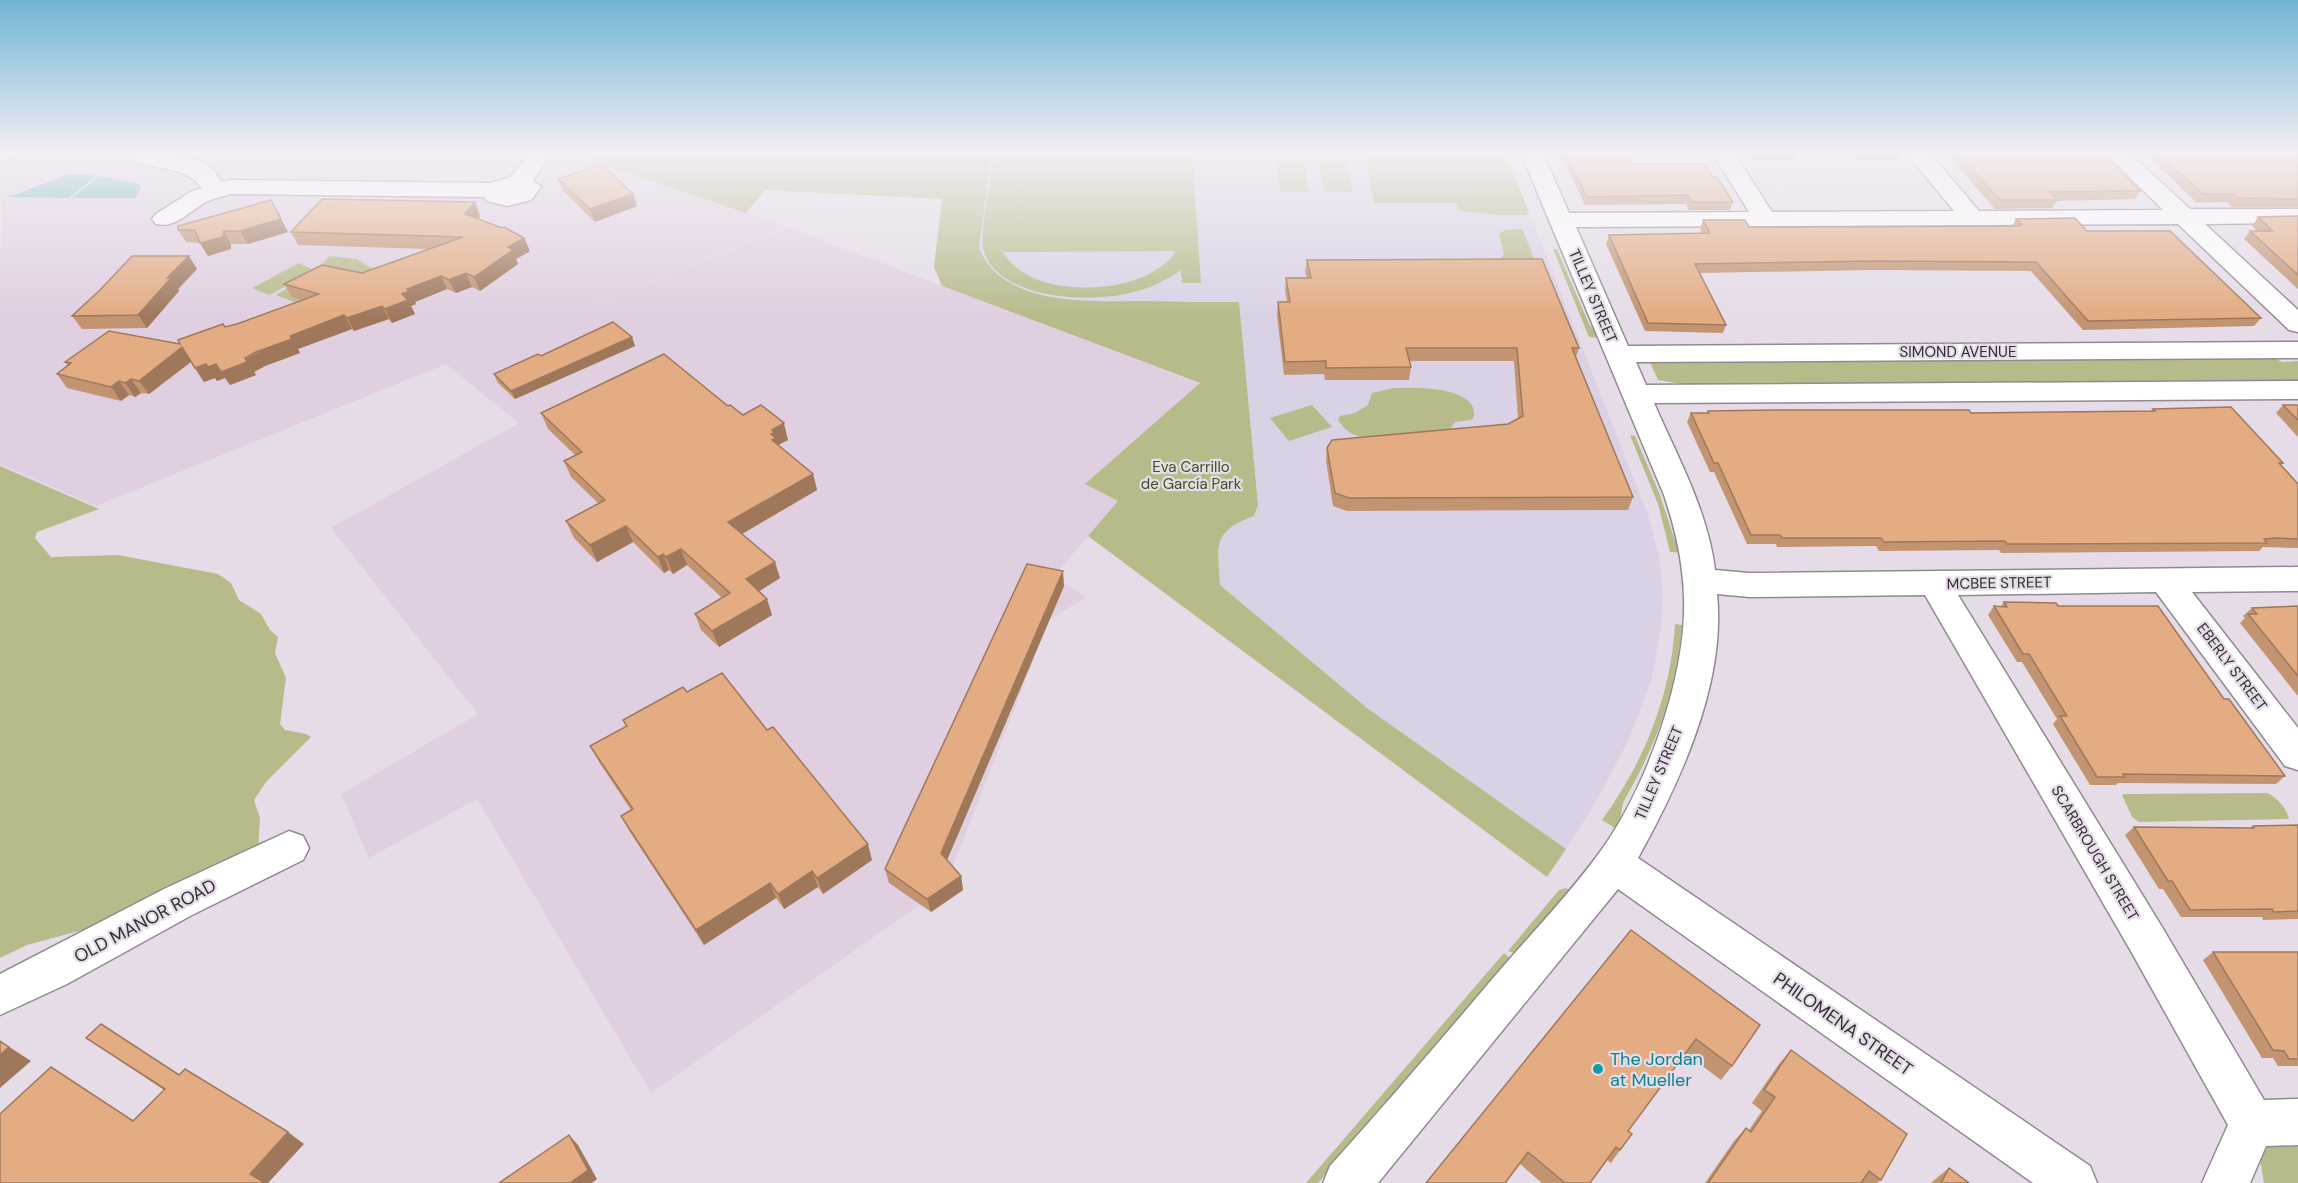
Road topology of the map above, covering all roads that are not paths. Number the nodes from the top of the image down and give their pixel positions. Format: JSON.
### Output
{"nodes":[{"id":1,"x":184,"y":206,"type":"edge"},
{"id":2,"x":251,"y":206,"type":"edge"},
{"id":3,"x":1554,"y":206,"type":"edge"},
{"id":4,"x":1757,"y":206,"type":"edge"},
{"id":5,"x":1962,"y":206,"type":"edge"},
{"id":6,"x":2172,"y":206,"type":"edge"},
{"id":7,"x":244,"y":209,"type":"edge"},
{"id":8,"x":2182,"y":216,"type":"junction"},
{"id":9,"x":2298,"y":216,"type":"edge"},
{"id":10,"x":1972,"y":218,"type":"junction"},
{"id":11,"x":1765,"y":219,"type":"junction"},
{"id":12,"x":206,"y":220,"type":"edge"},
{"id":13,"x":1560,"y":220,"type":"junction"},
{"id":14,"x":2298,"y":324,"type":"edge"},
{"id":15,"x":2298,"y":350,"type":"edge"},
{"id":16,"x":1618,"y":354,"type":"junction"},
{"id":17,"x":2298,"y":390,"type":"edge"},
{"id":18,"x":1635,"y":394,"type":"junction"},
{"id":19,"x":2298,"y":579,"type":"edge"},
{"id":20,"x":1700,"y":580,"type":"junction"},
{"id":21,"x":2166,"y":580,"type":"junction"},
{"id":22,"x":1935,"y":584,"type":"junction"},
{"id":23,"x":2298,"y":755,"type":"edge"},
{"id":24,"x":289,"y":848,"type":"dead end"},
{"id":25,"x":1614,"y":864,"type":"junction"},
{"id":26,"x":0,"y":995,"type":"edge"},
{"id":27,"x":2298,"y":1122,"type":"edge"},
{"id":28,"x":2252,"y":1123,"type":"junction"},
{"id":29,"x":1347,"y":1183,"type":"edge"},
{"id":30,"x":2073,"y":1183,"type":"edge"},
{"id":31,"x":2226,"y":1183,"type":"edge"}],
"edges":[{"from":1,"to":12,"type":"street"},
{"from":2,"to":7,"type":"street"},
{"from":3,"to":13,"type":"street","name":"TILLEY STREET"},
{"from":4,"to":11,"type":"street"},
{"from":5,"to":10,"type":"street"},
{"from":6,"to":8,"type":"street"},
{"from":8,"to":9,"type":"street"},
{"from":8,"to":10,"type":"street"},
{"from":8,"to":14,"type":"street"},
{"from":10,"to":11,"type":"street"},
{"from":11,"to":13,"type":"street"},
{"from":13,"to":16,"type":"street","name":"TILLEY STREET"},
{"from":15,"to":16,"type":"street","name":"SIMOND AVENUE"},
{"from":16,"to":18,"type":"street","name":"TILLEY STREET"},
{"from":17,"to":18,"type":"street"},
{"from":18,"to":20,"type":"street","name":"TILLEY STREET"},
{"from":19,"to":21,"type":"street","name":"MCBEE STREET"},
{"from":20,"to":22,"type":"street","name":"MCBEE STREET"},
{"from":20,"to":25,"type":"street","name":"TILLEY STREET"},
{"from":21,"to":22,"type":"street","name":"MCBEE STREET"},
{"from":21,"to":23,"type":"street","name":"EBERLY STREET"},
{"from":22,"to":28,"type":"street","name":"SCARBROUGH STREET"},
{"from":24,"to":26,"type":"street","name":"OLD MANOR ROAD"},
{"from":25,"to":29,"type":"street","name":"TILLEY STREET"},
{"from":25,"to":30,"type":"street","name":"PHILOMENA STREET"},
{"from":27,"to":28,"type":"street"},
{"from":28,"to":31,"type":"street"}]}
